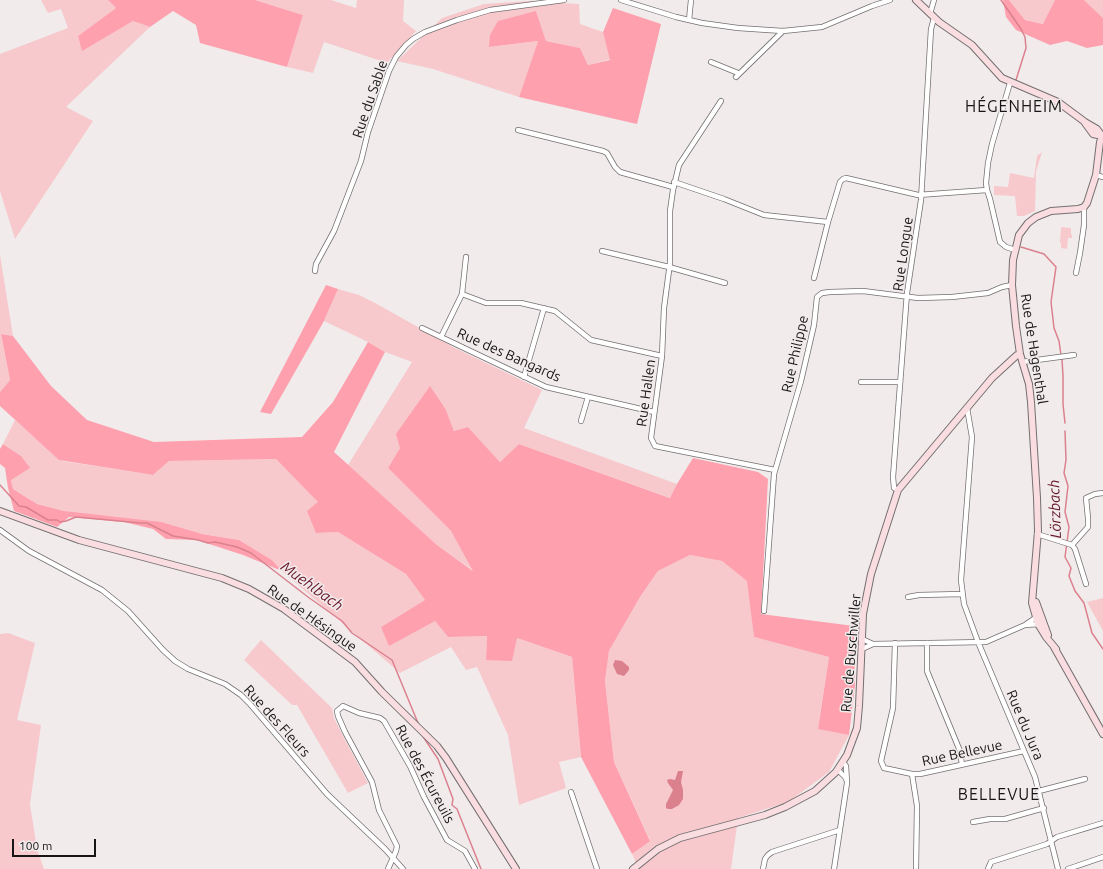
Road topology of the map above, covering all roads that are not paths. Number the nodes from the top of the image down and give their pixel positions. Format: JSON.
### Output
{"nodes":[{"id":1,"x":564,"y":0,"type":"edge"},
{"id":2,"x":621,"y":0,"type":"edge"},
{"id":3,"x":691,"y":0,"type":"edge"},
{"id":4,"x":890,"y":0,"type":"edge"},
{"id":5,"x":916,"y":0,"type":"edge"},
{"id":6,"x":934,"y":0,"type":"edge"},
{"id":7,"x":932,"y":16,"type":"junction"},
{"id":8,"x":689,"y":20,"type":"junction"},
{"id":9,"x":784,"y":31,"type":"junction"},
{"id":10,"x":711,"y":62,"type":"dead end"},
{"id":11,"x":1010,"y":83,"type":"junction"},
{"id":12,"x":721,"y":101,"type":"dead end"},
{"id":13,"x":518,"y":130,"type":"dead end"},
{"id":14,"x":1103,"y":135,"type":"edge"},
{"id":15,"x":1096,"y":175,"type":"junction"},
{"id":16,"x":1103,"y":177,"type":"edge"},
{"id":17,"x":674,"y":184,"type":"junction"},
{"id":18,"x":986,"y":190,"type":"junction"},
{"id":19,"x":922,"y":195,"type":"junction"},
{"id":20,"x":1084,"y":206,"type":"junction"},
{"id":21,"x":828,"y":222,"type":"junction"},
{"id":22,"x":1015,"y":250,"type":"junction"},
{"id":23,"x":602,"y":251,"type":"dead end"},
{"id":24,"x":466,"y":257,"type":"dead end"},
{"id":25,"x":669,"y":267,"type":"junction"},
{"id":26,"x":315,"y":271,"type":"dead end"},
{"id":27,"x":1076,"y":273,"type":"dead end"},
{"id":28,"x":814,"y":278,"type":"dead end"},
{"id":29,"x":725,"y":283,"type":"dead end"},
{"id":30,"x":1012,"y":285,"type":"junction"},
{"id":31,"x":462,"y":294,"type":"junction"},
{"id":32,"x":907,"y":296,"type":"junction"},
{"id":33,"x":544,"y":308,"type":"junction"},
{"id":34,"x":422,"y":328,"type":"dead end"},
{"id":35,"x":441,"y":337,"type":"junction"},
{"id":36,"x":1020,"y":354,"type":"junction"},
{"id":37,"x":1074,"y":355,"type":"dead end"},
{"id":38,"x":662,"y":356,"type":"junction"},
{"id":39,"x":1022,"y":362,"type":"junction"},
{"id":40,"x":524,"y":377,"type":"junction"},
{"id":41,"x":861,"y":382,"type":"dead end"},
{"id":42,"x":900,"y":382,"type":"junction"},
{"id":43,"x":588,"y":397,"type":"junction"},
{"id":44,"x":967,"y":408,"type":"junction"},
{"id":45,"x":654,"y":412,"type":"junction"},
{"id":46,"x":581,"y":421,"type":"dead end"},
{"id":47,"x":776,"y":470,"type":"junction"},
{"id":48,"x":898,"y":490,"type":"junction"},
{"id":49,"x":1103,"y":493,"type":"edge"},
{"id":50,"x":2,"y":512,"type":"edge"},
{"id":51,"x":0,"y":530,"type":"edge"},
{"id":52,"x":1037,"y":534,"type":"junction"},
{"id":53,"x":1072,"y":545,"type":"junction"},
{"id":54,"x":1086,"y":584,"type":"dead end"},
{"id":55,"x":962,"y":594,"type":"junction"},
{"id":56,"x":908,"y":597,"type":"dead end"},
{"id":57,"x":764,"y":611,"type":"dead end"},
{"id":58,"x":1038,"y":616,"type":"junction"},
{"id":59,"x":1041,"y":623,"type":"junction"},
{"id":60,"x":1025,"y":625,"type":"junction"},
{"id":61,"x":862,"y":639,"type":"junction"},
{"id":62,"x":927,"y":642,"type":"junction"},
{"id":63,"x":978,"y":642,"type":"junction"},
{"id":64,"x":873,"y":644,"type":"junction"},
{"id":65,"x":895,"y":644,"type":"junction"},
{"id":66,"x":862,"y":649,"type":"junction"},
{"id":67,"x":1103,"y":734,"type":"edge"},
{"id":68,"x":1024,"y":751,"type":"junction"},
{"id":69,"x":843,"y":762,"type":"junction"},
{"id":70,"x":962,"y":765,"type":"junction"},
{"id":71,"x":838,"y":770,"type":"junction"},
{"id":72,"x":912,"y":774,"type":"junction"},
{"id":73,"x":1085,"y":778,"type":"dead end"},
{"id":74,"x":848,"y":783,"type":"junction"},
{"id":75,"x":1039,"y":791,"type":"junction"},
{"id":76,"x":572,"y":792,"type":"dead end"},
{"id":77,"x":1044,"y":808,"type":"junction"},
{"id":78,"x":973,"y":822,"type":"dead end"},
{"id":79,"x":1103,"y":823,"type":"edge"},
{"id":80,"x":840,"y":830,"type":"junction"},
{"id":81,"x":1052,"y":841,"type":"junction"},
{"id":82,"x":393,"y":857,"type":"junction"},
{"id":83,"x":1103,"y":857,"type":"edge"},
{"id":84,"x":388,"y":869,"type":"edge"},
{"id":85,"x":403,"y":869,"type":"edge"},
{"id":86,"x":475,"y":869,"type":"edge"},
{"id":87,"x":516,"y":869,"type":"edge"},
{"id":88,"x":597,"y":869,"type":"edge"},
{"id":89,"x":633,"y":869,"type":"edge"},
{"id":90,"x":763,"y":869,"type":"edge"},
{"id":91,"x":834,"y":869,"type":"edge"},
{"id":92,"x":916,"y":869,"type":"edge"},
{"id":93,"x":988,"y":869,"type":"edge"},
{"id":94,"x":1058,"y":869,"type":"edge"},
{"id":95,"x":1068,"y":869,"type":"edge"}],
"edges":[{"from":1,"to":26,"type":"street","name":"Rue du Sable"},
{"from":2,"to":8,"type":"street"},
{"from":3,"to":8,"type":"street"},
{"from":4,"to":9,"type":"street"},
{"from":5,"to":7,"type":"street"},
{"from":6,"to":7,"type":"street","name":"Rue Longue"},
{"from":7,"to":11,"type":"street"},
{"from":7,"to":19,"type":"street","name":"Rue Longue"},
{"from":8,"to":9,"type":"street"},
{"from":9,"to":10,"type":"street"},
{"from":11,"to":14,"type":"street"},
{"from":11,"to":18,"type":"street"},
{"from":12,"to":17,"type":"street","name":"Rue Hallen"},
{"from":13,"to":17,"type":"street"},
{"from":14,"to":15,"type":"street"},
{"from":15,"to":16,"type":"street"},
{"from":15,"to":20,"type":"street"},
{"from":17,"to":21,"type":"street"},
{"from":17,"to":25,"type":"street","name":"Rue Hallen"},
{"from":18,"to":19,"type":"street"},
{"from":18,"to":22,"type":"street"},
{"from":19,"to":21,"type":"street"},
{"from":19,"to":32,"type":"street","name":"Rue Longue"},
{"from":20,"to":22,"type":"street","name":"Rue de Hagenthal"},
{"from":20,"to":27,"type":"street"},
{"from":21,"to":28,"type":"street"},
{"from":22,"to":30,"type":"street","name":"Rue de Hagenthal"},
{"from":23,"to":25,"type":"street"},
{"from":24,"to":31,"type":"street"},
{"from":25,"to":29,"type":"street"},
{"from":25,"to":38,"type":"street","name":"Rue Hallen"},
{"from":30,"to":32,"type":"street","name":"Rue Philippe"},
{"from":30,"to":36,"type":"street","name":"Rue de Hagenthal"},
{"from":31,"to":33,"type":"street"},
{"from":31,"to":35,"type":"street"},
{"from":32,"to":42,"type":"street","name":"Rue Longue"},
{"from":32,"to":47,"type":"street","name":"Rue Philippe"},
{"from":33,"to":38,"type":"street"},
{"from":33,"to":40,"type":"street"},
{"from":34,"to":35,"type":"street","name":"Rue des Bangards"},
{"from":35,"to":40,"type":"street","name":"Rue des Bangards"},
{"from":36,"to":39,"type":"street","name":"Rue de Hagenthal"},
{"from":36,"to":44,"type":"street","name":"Rue de Buschwiller"},
{"from":37,"to":39,"type":"street"},
{"from":38,"to":45,"type":"street","name":"Rue Hallen"},
{"from":39,"to":52,"type":"street","name":"Rue de Hagenthal"},
{"from":40,"to":43,"type":"street","name":"Rue des Bangards"},
{"from":41,"to":42,"type":"street"},
{"from":42,"to":48,"type":"street","name":"Rue Longue"},
{"from":43,"to":45,"type":"street","name":"Rue des Bangards"},
{"from":43,"to":46,"type":"street"},
{"from":44,"to":48,"type":"street","name":"Rue de Buschwiller"},
{"from":44,"to":55,"type":"street","name":"Rue du Jura"},
{"from":45,"to":47,"type":"street","name":"Rue Hallen"},
{"from":47,"to":57,"type":"street","name":"Rue Philippe"},
{"from":48,"to":61,"type":"street","name":"Rue de Buschwiller"},
{"from":49,"to":53,"type":"street"},
{"from":50,"to":87,"type":"street","name":"Rue de Hésingue"},
{"from":51,"to":82,"type":"street","name":"Rue des Fleurs"},
{"from":52,"to":53,"type":"street"},
{"from":52,"to":58,"type":"street","name":"Rue de Hagenthal"},
{"from":53,"to":54,"type":"street"},
{"from":55,"to":56,"type":"street"},
{"from":55,"to":63,"type":"street","name":"Rue du Jura"},
{"from":58,"to":59,"type":"street","name":"Rue de Hagenthal"},
{"from":58,"to":60,"type":"street"},
{"from":59,"to":60,"type":"street"},
{"from":59,"to":67,"type":"street","name":"Rue de Hagenthal"},
{"from":60,"to":63,"type":"street"},
{"from":61,"to":64,"type":"street"},
{"from":61,"to":66,"type":"street","name":"Rue de Buschwiller"},
{"from":62,"to":63,"type":"street"},
{"from":62,"to":65,"type":"street"},
{"from":62,"to":70,"type":"street"},
{"from":63,"to":68,"type":"street","name":"Rue du Jura"},
{"from":64,"to":65,"type":"street"},
{"from":64,"to":66,"type":"street"},
{"from":65,"to":72,"type":"street","name":"Rue Bellevue"},
{"from":66,"to":69,"type":"street","name":"Rue de Buschwiller"},
{"from":68,"to":70,"type":"street","name":"Rue Bellevue"},
{"from":68,"to":75,"type":"street","name":"Rue du Jura"},
{"from":69,"to":71,"type":"street","name":"Rue de Buschwiller"},
{"from":69,"to":74,"type":"street"},
{"from":70,"to":72,"type":"street","name":"Rue Bellevue"},
{"from":71,"to":74,"type":"street"},
{"from":71,"to":89,"type":"street","name":"Rue de Buschwiller"},
{"from":72,"to":92,"type":"street"},
{"from":73,"to":75,"type":"street"},
{"from":74,"to":80,"type":"street"},
{"from":75,"to":77,"type":"street","name":"Rue du Jura"},
{"from":76,"to":88,"type":"street"},
{"from":77,"to":78,"type":"street"},
{"from":77,"to":81,"type":"street","name":"Rue du Jura"},
{"from":79,"to":81,"type":"street"},
{"from":80,"to":90,"type":"street"},
{"from":80,"to":91,"type":"street"},
{"from":81,"to":93,"type":"street"},
{"from":81,"to":94,"type":"street","name":"Rue du Jura"},
{"from":82,"to":84,"type":"street"},
{"from":82,"to":85,"type":"street","name":"Rue des Fleurs"},
{"from":82,"to":86,"type":"street","name":"Rue des Écureuils"},
{"from":83,"to":95,"type":"street"}]}
